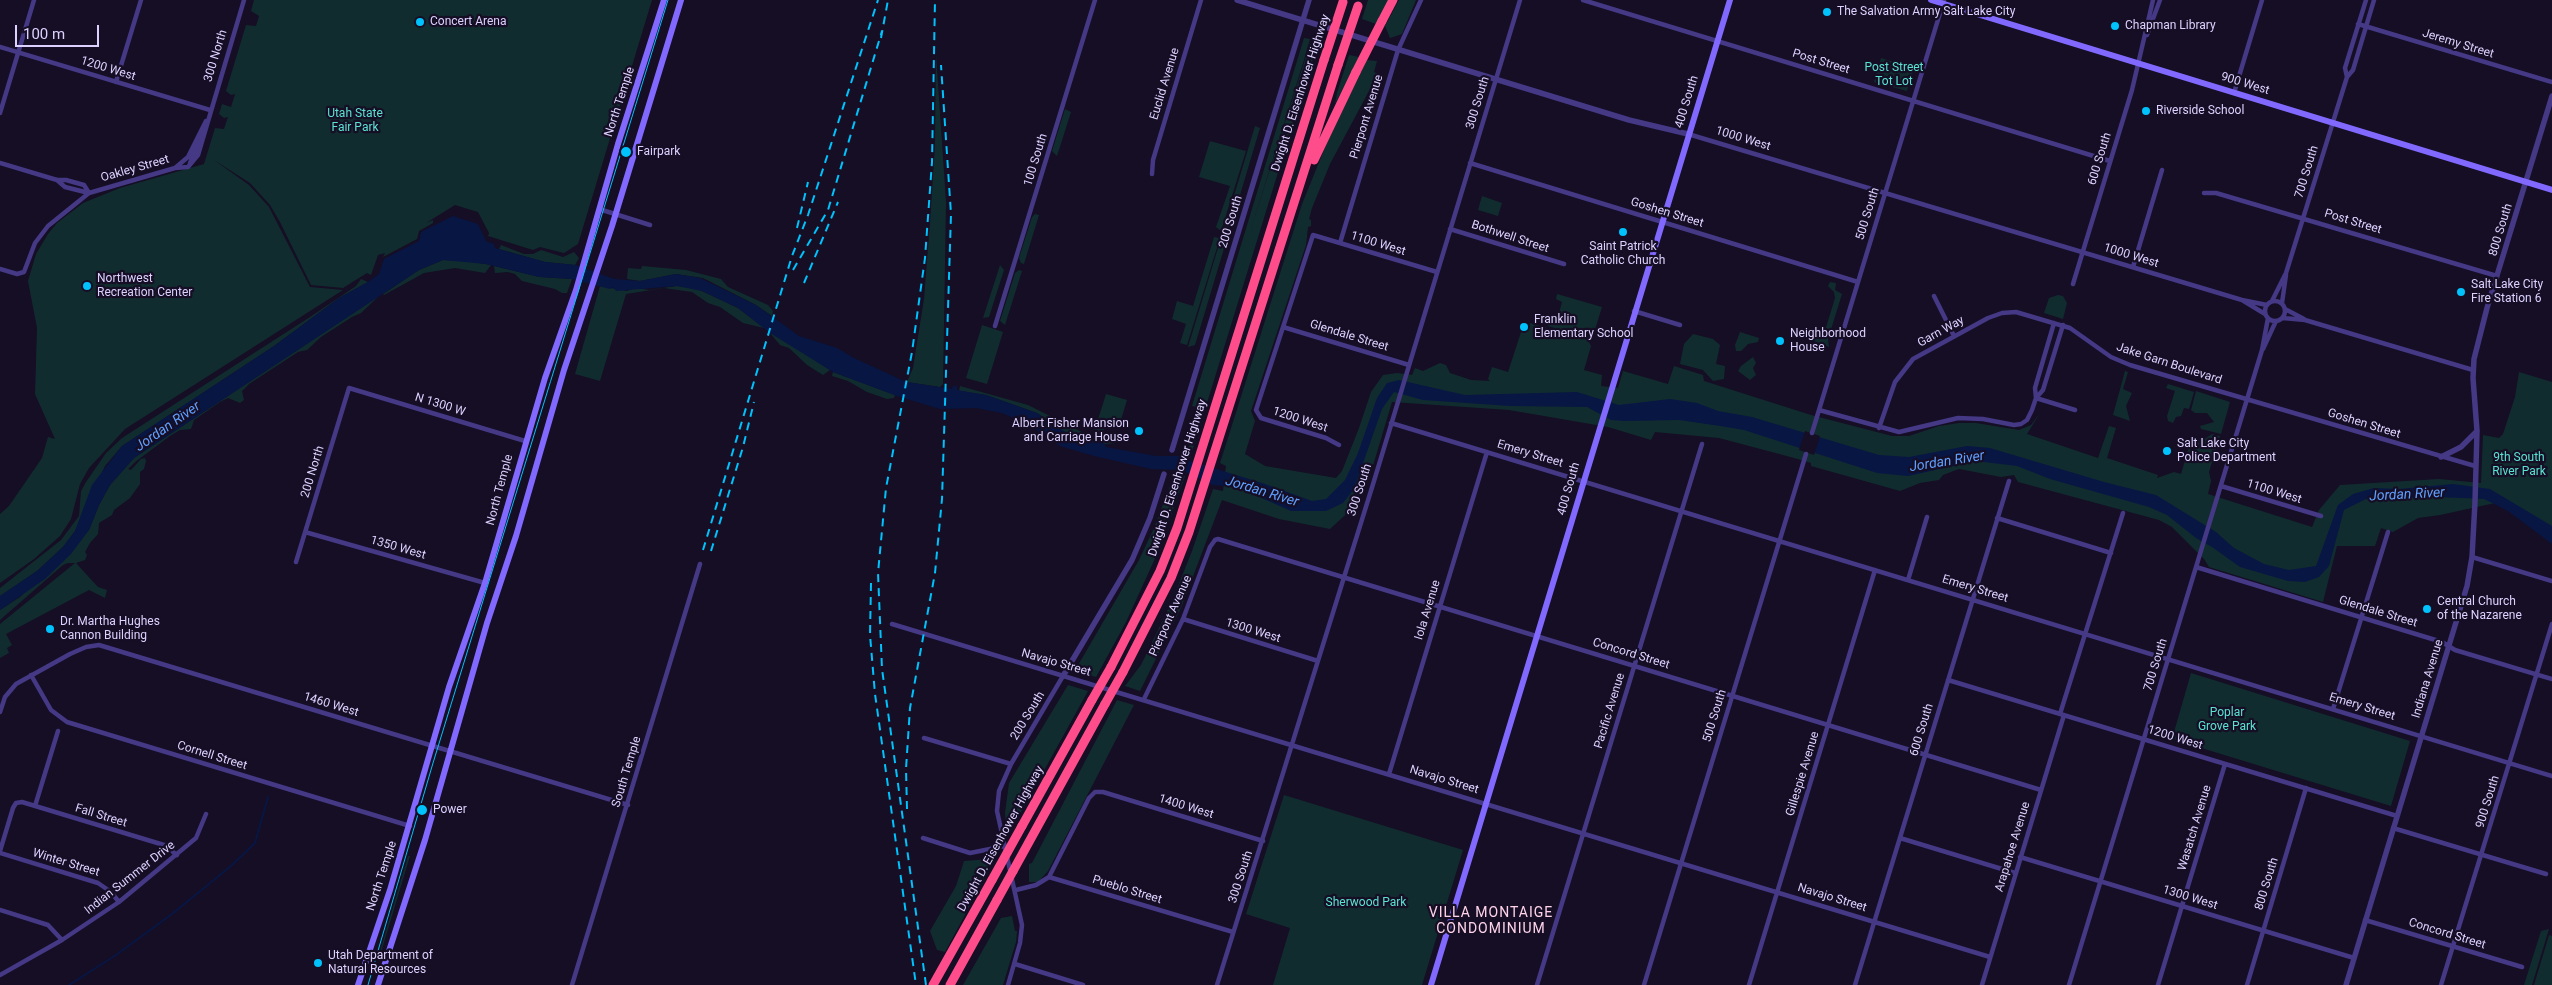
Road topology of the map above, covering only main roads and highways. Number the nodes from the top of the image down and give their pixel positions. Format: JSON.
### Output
{"nodes":[{"id":1,"x":664,"y":0,"type":"edge"},
{"id":2,"x":680,"y":0,"type":"edge"},
{"id":3,"x":1393,"y":0,"type":"edge"},
{"id":4,"x":1730,"y":0,"type":"edge"},
{"id":5,"x":1931,"y":0,"type":"edge"},
{"id":6,"x":1343,"y":1,"type":"edge"},
{"id":7,"x":1944,"y":2,"type":"edge"},
{"id":8,"x":1358,"y":3,"type":"edge"},
{"id":9,"x":2552,"y":190,"type":"edge"},
{"id":10,"x":1294,"y":206,"type":"junction"},
{"id":11,"x":358,"y":985,"type":"edge"},
{"id":12,"x":378,"y":985,"type":"edge"},
{"id":13,"x":933,"y":985,"type":"edge"},
{"id":14,"x":950,"y":985,"type":"edge"},
{"id":15,"x":1431,"y":985,"type":"edge"}],
"edges":[{"from":1,"to":11,"type":"main road","name":"North Temple"},
{"from":2,"to":12,"type":"main road"},
{"from":3,"to":10,"type":"highway","bridge":true},
{"from":4,"to":15,"type":"main road","name":"400 South"},
{"from":5,"to":7,"type":"main road","name":"900 West"},
{"from":6,"to":13,"type":"highway","name":"Dwight D. Eisenhower Highway","bridge":true},
{"from":7,"to":9,"type":"main road","name":"900 West"},
{"from":8,"to":10,"type":"highway","name":"Dwight D. Eisenhower Highway","bridge":true},
{"from":10,"to":14,"type":"highway","name":"Dwight D. Eisenhower Highway","bridge":true}]}
